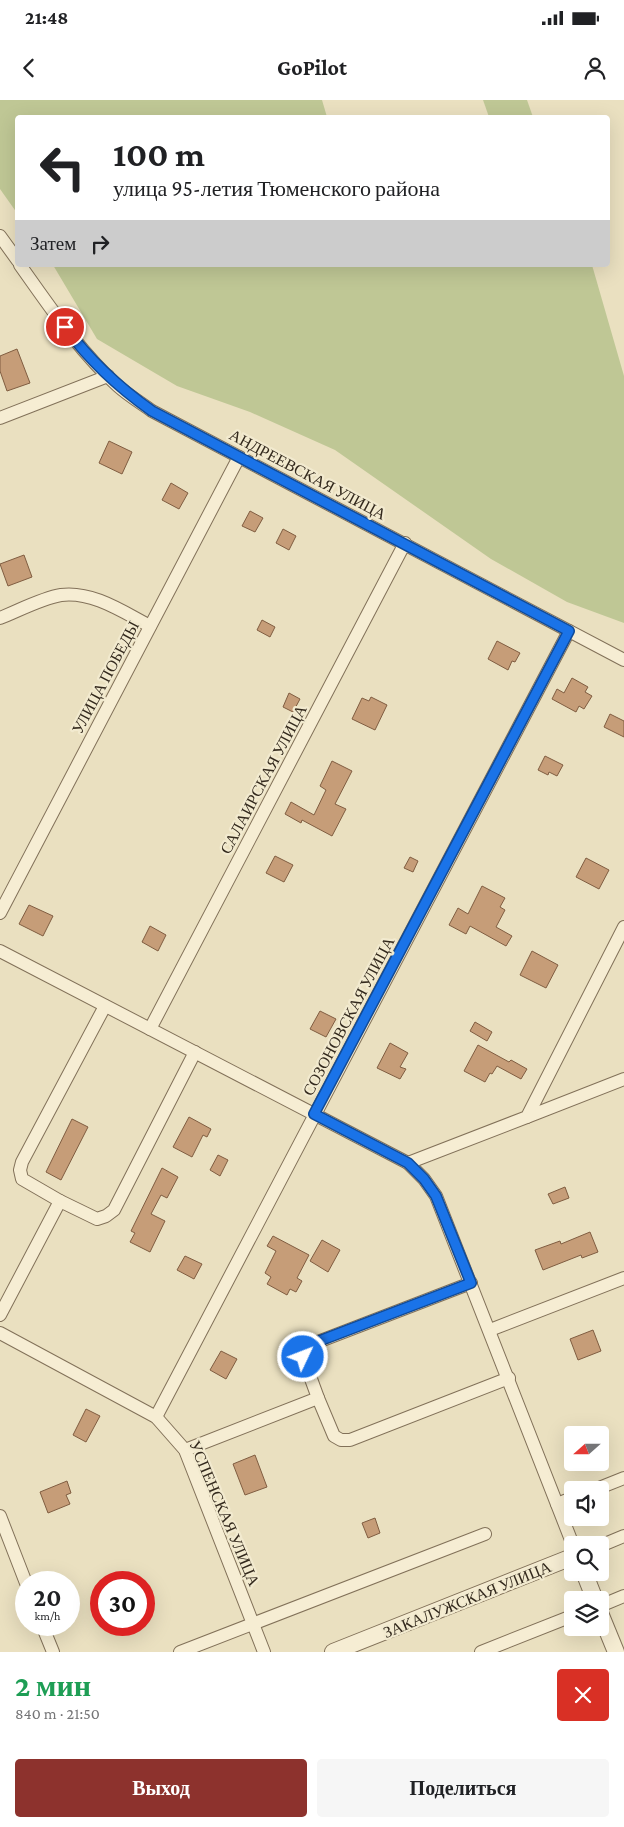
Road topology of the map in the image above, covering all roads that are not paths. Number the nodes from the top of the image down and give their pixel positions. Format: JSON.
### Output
{"nodes":[{"id":1,"x":0,"y":236,"type":"edge"},
{"id":2,"x":15,"y":257,"type":"edge"},
{"id":3,"x":21,"y":267,"type":"edge"},
{"id":4,"x":108,"y":376,"type":"junction"},
{"id":5,"x":0,"y":418,"type":"edge"},
{"id":6,"x":239,"y":456,"type":"junction"},
{"id":7,"x":405,"y":544,"type":"junction"},
{"id":8,"x":0,"y":618,"type":"edge"},
{"id":9,"x":150,"y":626,"type":"junction"},
{"id":10,"x":569,"y":631,"type":"junction"},
{"id":11,"x":624,"y":660,"type":"edge"},
{"id":12,"x":0,"y":913,"type":"edge"},
{"id":13,"x":624,"y":927,"type":"edge"},
{"id":14,"x":0,"y":951,"type":"edge"},
{"id":15,"x":105,"y":1006,"type":"junction"},
{"id":16,"x":150,"y":1029,"type":"junction"},
{"id":17,"x":195,"y":1052,"type":"junction"},
{"id":18,"x":624,"y":1079,"type":"edge"},
{"id":19,"x":314,"y":1114,"type":"junction"},
{"id":20,"x":527,"y":1117,"type":"junction"},
{"id":21,"x":408,"y":1163,"type":"junction"},
{"id":22,"x":60,"y":1201,"type":"junction"},
{"id":23,"x":624,"y":1278,"type":"edge"},
{"id":24,"x":471,"y":1283,"type":"junction"},
{"id":25,"x":0,"y":1316,"type":"edge"},
{"id":26,"x":490,"y":1330,"type":"junction"},
{"id":27,"x":0,"y":1333,"type":"edge"},
{"id":28,"x":509,"y":1378,"type":"junction"},
{"id":29,"x":318,"y":1398,"type":"junction"},
{"id":30,"x":156,"y":1417,"type":"junction"},
{"id":31,"x":185,"y":1450,"type":"junction"},
{"id":32,"x":624,"y":1478,"type":"edge"},
{"id":33,"x":609,"y":1484,"type":"edge"},
{"id":34,"x":564,"y":1501,"type":"edge"},
{"id":35,"x":557,"y":1504,"type":"junction"},
{"id":36,"x":0,"y":1516,"type":"edge"},
{"id":37,"x":485,"y":1534,"type":"dead end"},
{"id":38,"x":569,"y":1536,"type":"edge"},
{"id":39,"x":624,"y":1536,"type":"edge"},
{"id":40,"x":609,"y":1542,"type":"edge"},
{"id":41,"x":564,"y":1560,"type":"edge"},
{"id":42,"x":21,"y":1571,"type":"edge"},
{"id":43,"x":624,"y":1596,"type":"edge"},
{"id":44,"x":609,"y":1602,"type":"edge"},
{"id":45,"x":564,"y":1619,"type":"edge"},
{"id":46,"x":253,"y":1624,"type":"junction"},
{"id":47,"x":609,"y":1635,"type":"edge"},
{"id":48,"x":46,"y":1636,"type":"edge"},
{"id":49,"x":53,"y":1652,"type":"edge"},
{"id":50,"x":180,"y":1652,"type":"edge"},
{"id":51,"x":264,"y":1652,"type":"edge"},
{"id":52,"x":333,"y":1652,"type":"edge"},
{"id":53,"x":481,"y":1652,"type":"edge"},
{"id":54,"x":616,"y":1652,"type":"edge"}],
"edges":[{"from":1,"to":2,"type":"street"},
{"from":3,"to":4,"type":"street","name":"АНДРЕЕВСКАЯ УЛИЦА"},
{"from":4,"to":5,"type":"street"},
{"from":4,"to":6,"type":"street","name":"АНДРЕЕВСКАЯ УЛИЦА"},
{"from":6,"to":7,"type":"street","name":"АНДРЕЕВСКАЯ УЛИЦА"},
{"from":6,"to":9,"type":"street","name":"УЛИЦА ПОБЕДЫ"},
{"from":7,"to":10,"type":"street","name":"АНДРЕЕВСКАЯ УЛИЦА"},
{"from":7,"to":16,"type":"street","name":"САЛАИРСКАЯ УЛИЦА"},
{"from":8,"to":9,"type":"street"},
{"from":9,"to":12,"type":"street","name":"УЛИЦА ПОБЕДЫ"},
{"from":10,"to":11,"type":"street","name":"АНДРЕЕВСКАЯ УЛИЦА"},
{"from":10,"to":19,"type":"street","name":"СОЗОНОВСКАЯ УЛИЦА"},
{"from":13,"to":20,"type":"street"},
{"from":14,"to":15,"type":"street"},
{"from":15,"to":16,"type":"street"},
{"from":15,"to":22,"type":"street"},
{"from":16,"to":17,"type":"street"},
{"from":17,"to":19,"type":"street"},
{"from":17,"to":22,"type":"street"},
{"from":18,"to":20,"type":"street"},
{"from":19,"to":21,"type":"street"},
{"from":19,"to":30,"type":"street","name":"СОЗОНОВСКАЯ УЛИЦА"},
{"from":20,"to":21,"type":"street"},
{"from":21,"to":24,"type":"street"},
{"from":22,"to":25,"type":"street"},
{"from":23,"to":26,"type":"street"},
{"from":24,"to":26,"type":"street"},
{"from":24,"to":29,"type":"street"},
{"from":26,"to":28,"type":"street"},
{"from":27,"to":30,"type":"street","name":"УСПЕНСКАЯ УЛИЦА"},
{"from":28,"to":29,"type":"street"},
{"from":28,"to":35,"type":"street"},
{"from":29,"to":31,"type":"street"},
{"from":30,"to":31,"type":"street","name":"УСПЕНСКАЯ УЛИЦА"},
{"from":31,"to":46,"type":"street","name":"УСПЕНСКАЯ УЛИЦА"},
{"from":32,"to":33,"type":"street"},
{"from":34,"to":35,"type":"street"},
{"from":35,"to":38,"type":"street"},
{"from":36,"to":42,"type":"street"},
{"from":37,"to":46,"type":"street"},
{"from":39,"to":40,"type":"street"},
{"from":41,"to":52,"type":"street","name":"ЗАКАЛУЖСКАЯ УЛИЦА"},
{"from":43,"to":44,"type":"street"},
{"from":45,"to":53,"type":"street"},
{"from":46,"to":50,"type":"street"},
{"from":46,"to":51,"type":"street","name":"УСПЕНСКАЯ УЛИЦА"},
{"from":47,"to":54,"type":"street"},
{"from":48,"to":49,"type":"street"}]}
